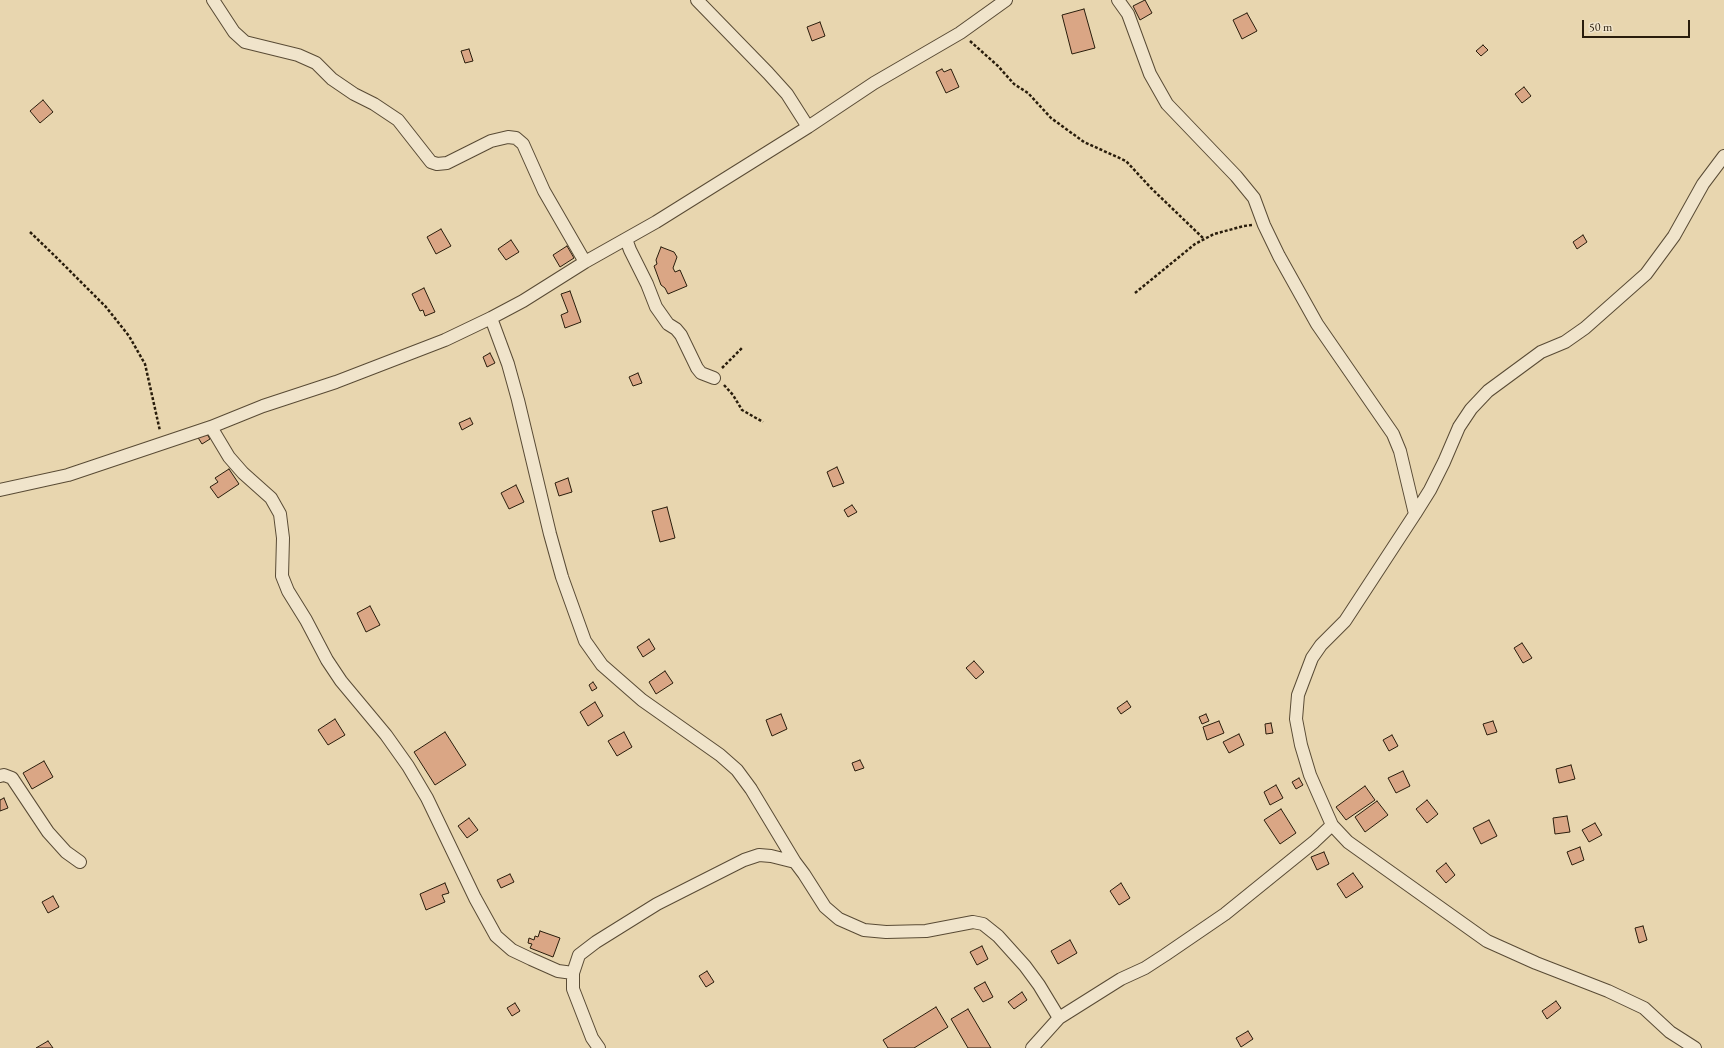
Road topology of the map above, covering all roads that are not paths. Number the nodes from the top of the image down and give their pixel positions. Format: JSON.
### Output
{"nodes":[{"id":1,"x":213,"y":0,"type":"edge"},
{"id":2,"x":697,"y":0,"type":"edge"},
{"id":3,"x":1006,"y":0,"type":"edge"},
{"id":4,"x":1118,"y":0,"type":"edge"},
{"id":5,"x":808,"y":127,"type":"junction"},
{"id":6,"x":1724,"y":156,"type":"edge"},
{"id":7,"x":626,"y":239,"type":"junction"},
{"id":8,"x":585,"y":262,"type":"junction"},
{"id":9,"x":490,"y":318,"type":"junction"},
{"id":10,"x":714,"y":378,"type":"road end"},
{"id":11,"x":211,"y":427,"type":"junction"},
{"id":12,"x":0,"y":490,"type":"edge"},
{"id":13,"x":1415,"y":514,"type":"junction"},
{"id":14,"x":0,"y":776,"type":"edge"},
{"id":15,"x":1332,"y":825,"type":"junction"},
{"id":16,"x":80,"y":862,"type":"dead end"},
{"id":17,"x":795,"y":862,"type":"junction"},
{"id":18,"x":573,"y":973,"type":"junction"},
{"id":19,"x":1059,"y":1018,"type":"junction"},
{"id":20,"x":600,"y":1048,"type":"edge"},
{"id":21,"x":1032,"y":1048,"type":"edge"},
{"id":22,"x":1695,"y":1048,"type":"edge"}],
"edges":[{"from":1,"to":8,"type":"street"},
{"from":2,"to":5,"type":"street"},
{"from":3,"to":5,"type":"street"},
{"from":4,"to":13,"type":"street"},
{"from":5,"to":7,"type":"street"},
{"from":6,"to":13,"type":"street"},
{"from":7,"to":8,"type":"street"},
{"from":7,"to":10,"type":"street"},
{"from":8,"to":9,"type":"street"},
{"from":9,"to":11,"type":"street"},
{"from":9,"to":17,"type":"street"},
{"from":11,"to":12,"type":"street"},
{"from":11,"to":18,"type":"street"},
{"from":13,"to":15,"type":"street"},
{"from":14,"to":16,"type":"street"},
{"from":15,"to":19,"type":"street"},
{"from":15,"to":22,"type":"street"},
{"from":17,"to":18,"type":"street"},
{"from":17,"to":19,"type":"street"},
{"from":18,"to":20,"type":"street"},
{"from":19,"to":21,"type":"street"}]}
